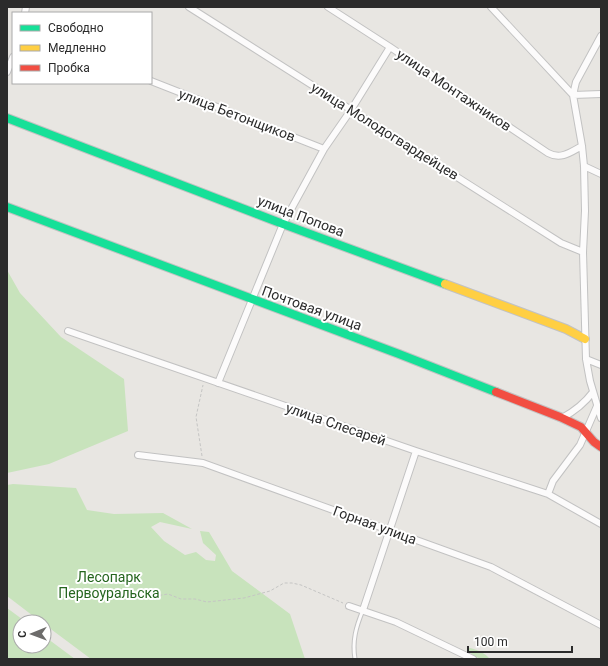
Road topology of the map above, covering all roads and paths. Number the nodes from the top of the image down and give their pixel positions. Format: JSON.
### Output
{"nodes":[{"id":1,"x":189,"y":7,"type":"edge"},
{"id":2,"x":328,"y":7,"type":"edge"},
{"id":3,"x":491,"y":7,"type":"edge"},
{"id":4,"x":601,"y":36,"type":"edge"},
{"id":5,"x":390,"y":47,"type":"junction"},
{"id":6,"x":12,"y":60,"type":"edge"},
{"id":7,"x":7,"y":72,"type":"edge"},
{"id":8,"x":152,"y":81,"type":"edge"},
{"id":9,"x":601,"y":94,"type":"edge"},
{"id":10,"x":573,"y":95,"type":"junction"},
{"id":11,"x":351,"y":110,"type":"junction"},
{"id":12,"x":7,"y":118,"type":"edge"},
{"id":13,"x":582,"y":146,"type":"junction"},
{"id":14,"x":324,"y":149,"type":"junction"},
{"id":15,"x":584,"y":166,"type":"junction"},
{"id":16,"x":601,"y":174,"type":"edge"},
{"id":17,"x":7,"y":207,"type":"edge"},
{"id":18,"x":282,"y":224,"type":"junction"},
{"id":19,"x":583,"y":252,"type":"junction"},
{"id":20,"x":251,"y":299,"type":"junction"},
{"id":21,"x":68,"y":331,"type":"dead end"},
{"id":22,"x":585,"y":339,"type":"junction"},
{"id":23,"x":586,"y":359,"type":"junction"},
{"id":24,"x":601,"y":365,"type":"edge"},
{"id":25,"x":206,"y":379,"type":"junction"},
{"id":26,"x":218,"y":383,"type":"junction"},
{"id":27,"x":593,"y":392,"type":"junction"},
{"id":28,"x":597,"y":406,"type":"junction"},
{"id":29,"x":562,"y":418,"type":"junction"},
{"id":30,"x":601,"y":418,"type":"edge"},
{"id":31,"x":586,"y":434,"type":"junction"},
{"id":32,"x":601,"y":447,"type":"edge"},
{"id":33,"x":416,"y":451,"type":"junction"},
{"id":34,"x":138,"y":455,"type":"dead end"},
{"id":35,"x":203,"y":463,"type":"junction"},
{"id":36,"x":548,"y":494,"type":"junction"},
{"id":37,"x":601,"y":524,"type":"edge"},
{"id":38,"x":390,"y":530,"type":"junction"},
{"id":39,"x":105,"y":590,"type":"dead end"},
{"id":40,"x":349,"y":606,"type":"joint"},
{"id":41,"x":363,"y":610,"type":"junction"},
{"id":42,"x":601,"y":625,"type":"edge"},
{"id":43,"x":355,"y":659,"type":"edge"},
{"id":44,"x":473,"y":659,"type":"edge"}],
"edges":[{"from":1,"to":11,"type":"street","name":"улица Молодогвардейцев"},
{"from":2,"to":5,"type":"street","name":"улица Монтажников"},
{"from":3,"to":10,"type":"street"},
{"from":4,"to":10,"type":"street"},
{"from":5,"to":11,"type":"street"},
{"from":5,"to":13,"type":"street","name":"улица Монтажников"},
{"from":6,"to":7,"type":"street"},
{"from":8,"to":14,"type":"street","name":"улица Бетонщиков"},
{"from":9,"to":10,"type":"street"},
{"from":10,"to":13,"type":"street"},
{"from":11,"to":14,"type":"street"},
{"from":11,"to":19,"type":"street","name":"улица Молодогвардейцев"},
{"from":12,"to":18,"type":"street","name":"улица Попова"},
{"from":13,"to":15,"type":"street"},
{"from":14,"to":18,"type":"street"},
{"from":15,"to":16,"type":"street"},
{"from":15,"to":19,"type":"street"},
{"from":17,"to":20,"type":"street","name":"Почтовая улица"},
{"from":18,"to":20,"type":"street"},
{"from":18,"to":22,"type":"street","name":"улица Попова"},
{"from":19,"to":22,"type":"street"},
{"from":20,"to":26,"type":"street"},
{"from":20,"to":29,"type":"street","name":"Почтовая улица"},
{"from":21,"to":25,"type":"street","name":"улица Слесарей"},
{"from":22,"to":23,"type":"street"},
{"from":23,"to":24,"type":"street"},
{"from":23,"to":27,"type":"street"},
{"from":25,"to":26,"type":"street","name":"улица Слесарей"},
{"from":25,"to":35,"type":"path"},
{"from":26,"to":33,"type":"street","name":"улица Слесарей"},
{"from":27,"to":28,"type":"street"},
{"from":27,"to":29,"type":"street"},
{"from":28,"to":30,"type":"street"},
{"from":28,"to":31,"type":"street"},
{"from":29,"to":31,"type":"street","name":"Почтовая улица"},
{"from":31,"to":32,"type":"street","name":"Почтовая улица"},
{"from":31,"to":36,"type":"street"},
{"from":33,"to":36,"type":"street","name":"улица Слесарей"},
{"from":33,"to":38,"type":"street"},
{"from":34,"to":35,"type":"street","name":"Горная улица"},
{"from":35,"to":38,"type":"street","name":"Горная улица"},
{"from":36,"to":37,"type":"street","name":"улица Слесарей"},
{"from":38,"to":41,"type":"street"},
{"from":38,"to":42,"type":"street","name":"Горная улица"},
{"from":39,"to":40,"type":"path"},
{"from":40,"to":41,"type":"street"},
{"from":41,"to":43,"type":"lane"},
{"from":41,"to":44,"type":"street"}]}
